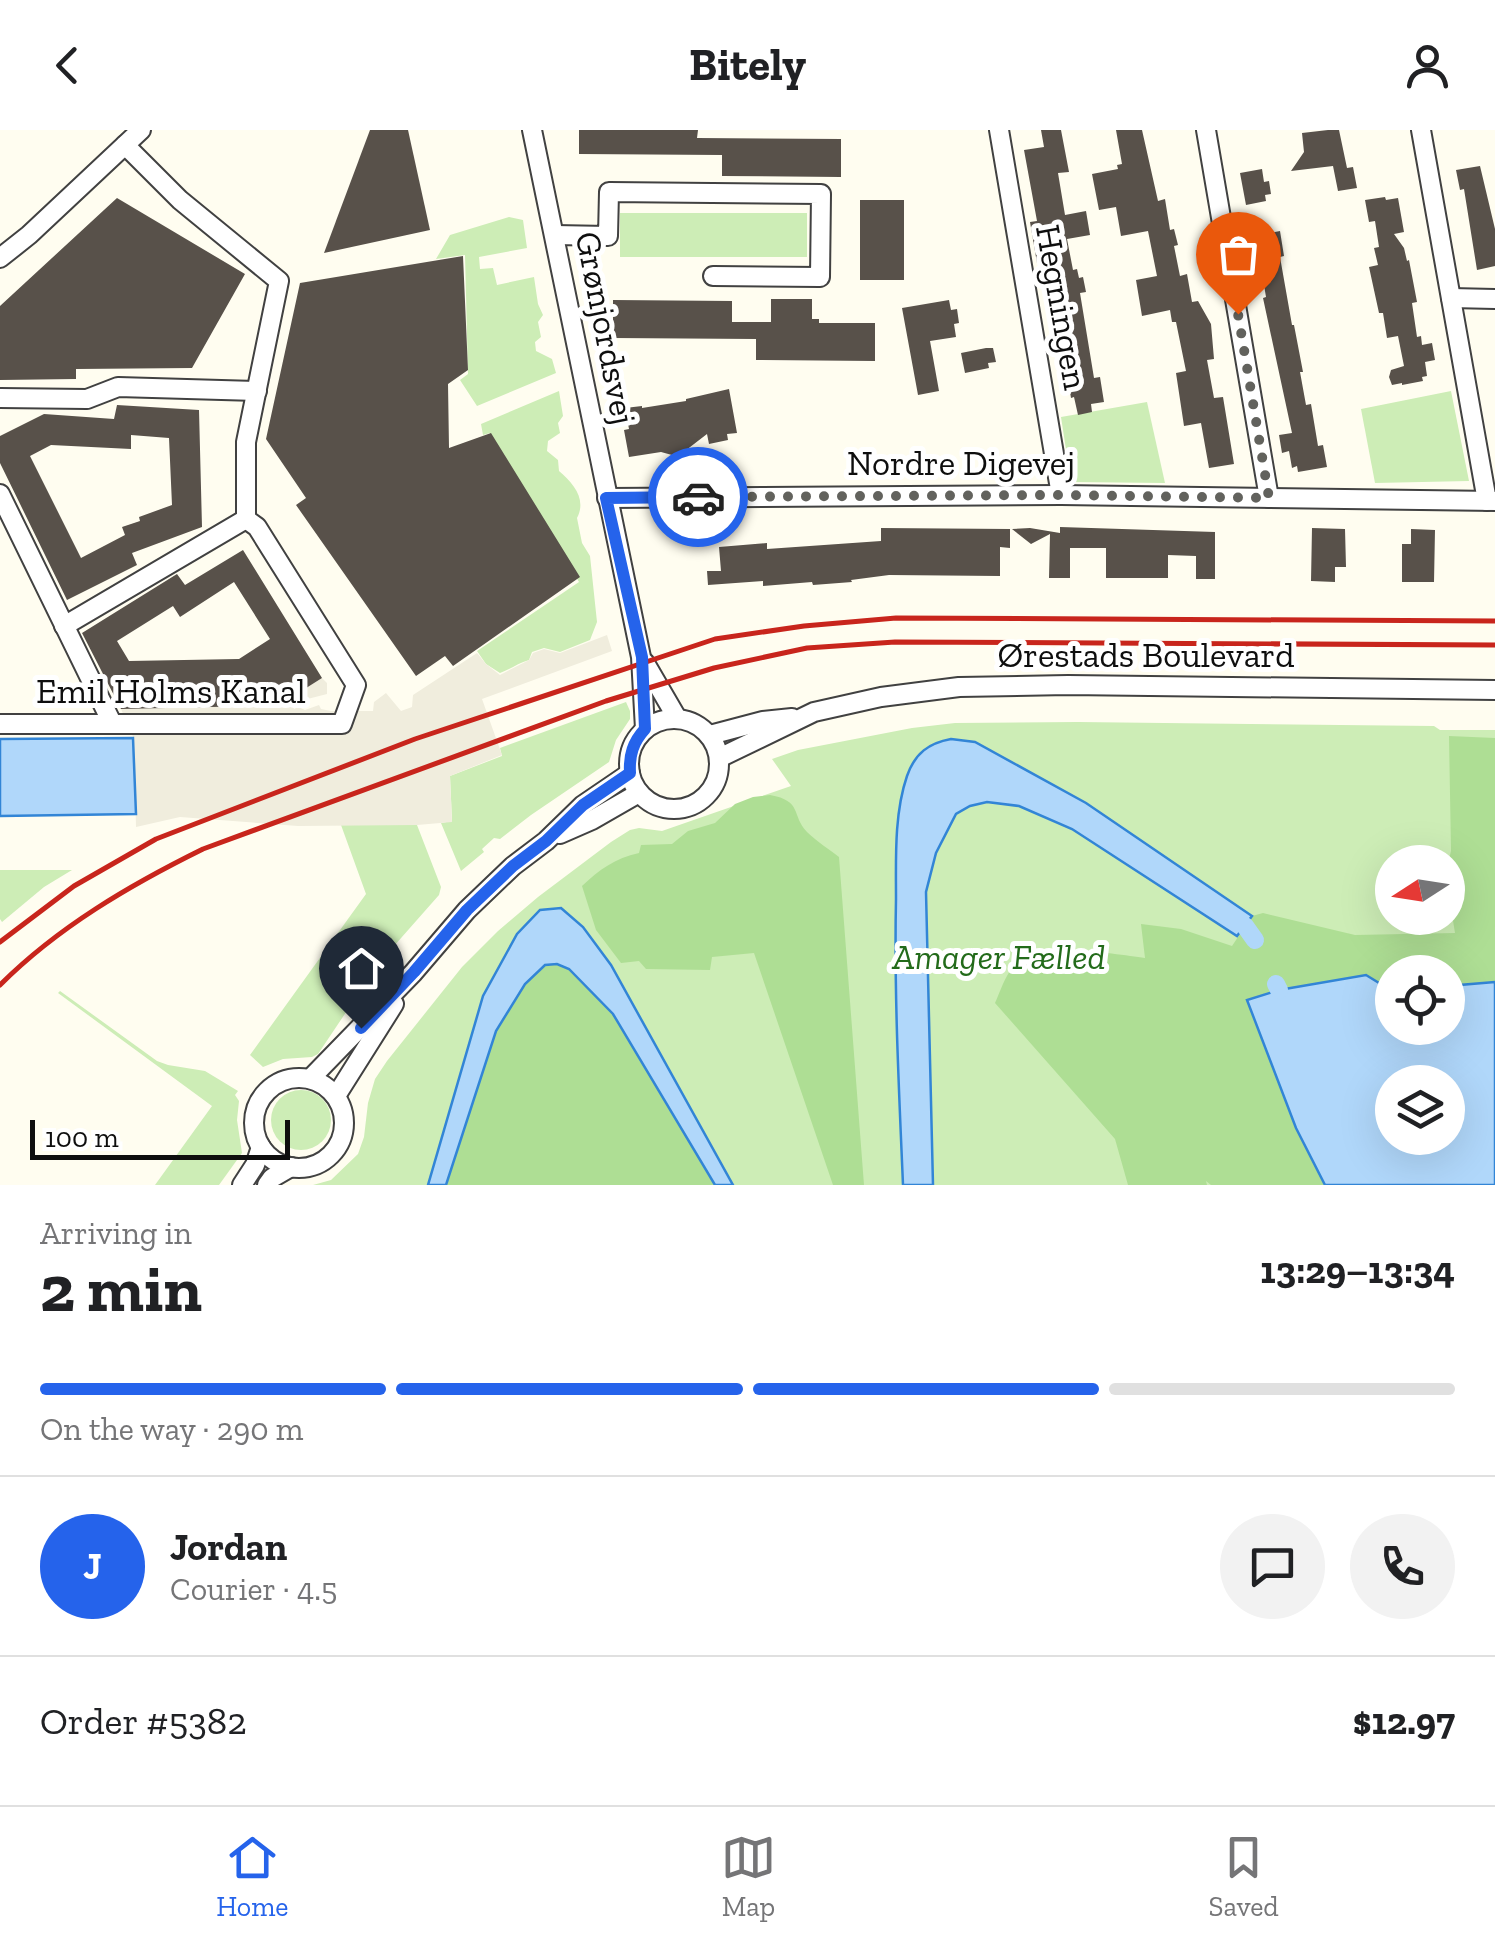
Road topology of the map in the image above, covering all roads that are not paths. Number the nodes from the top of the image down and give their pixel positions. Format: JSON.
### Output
{"nodes":[{"id":1,"x":141,"y":130,"type":"edge"},
{"id":2,"x":532,"y":130,"type":"edge"},
{"id":3,"x":999,"y":130,"type":"edge"},
{"id":4,"x":1206,"y":130,"type":"edge"},
{"id":5,"x":1421,"y":130,"type":"edge"},
{"id":6,"x":124,"y":145,"type":"junction"},
{"id":7,"x":555,"y":235,"type":"junction"},
{"id":8,"x":0,"y":258,"type":"edge"},
{"id":9,"x":713,"y":276,"type":"dead end"},
{"id":10,"x":1451,"y":298,"type":"junction"},
{"id":11,"x":1495,"y":299,"type":"edge"},
{"id":12,"x":257,"y":391,"type":"junction"},
{"id":13,"x":0,"y":398,"type":"edge"},
{"id":14,"x":0,"y":494,"type":"edge"},
{"id":15,"x":1062,"y":495,"type":"junction"},
{"id":16,"x":606,"y":498,"type":"junction"},
{"id":17,"x":1269,"y":498,"type":"junction"},
{"id":18,"x":1491,"y":501,"type":"edge"},
{"id":19,"x":246,"y":519,"type":"junction"},
{"id":20,"x":64,"y":626,"type":"junction"},
{"id":21,"x":642,"y":657,"type":"junction"},
{"id":22,"x":1495,"y":690,"type":"edge"},
{"id":23,"x":677,"y":718,"type":"junction"},
{"id":24,"x":800,"y":718,"type":"junction"},
{"id":25,"x":112,"y":723,"type":"junction"},
{"id":26,"x":0,"y":724,"type":"edge"},
{"id":27,"x":645,"y":729,"type":"junction"},
{"id":28,"x":710,"y":735,"type":"junction"},
{"id":29,"x":720,"y":758,"type":"junction"},
{"id":30,"x":630,"y":773,"type":"junction"},
{"id":31,"x":639,"y":793,"type":"junction"},
{"id":32,"x":546,"y":841,"type":"junction"},
{"id":33,"x":414,"y":972,"type":"junction"},
{"id":34,"x":310,"y":1080,"type":"junction"},
{"id":35,"x":336,"y":1096,"type":"junction"},
{"id":36,"x":261,"y":1147,"type":"junction"},
{"id":37,"x":292,"y":1167,"type":"junction"},
{"id":38,"x":242,"y":1185,"type":"edge"},
{"id":39,"x":266,"y":1185,"type":"edge"}],
"edges":[{"from":1,"to":6,"type":"street"},
{"from":2,"to":7,"type":"street","name":"Grønjordsvej"},
{"from":3,"to":15,"type":"street","name":"Hegningen"},
{"from":4,"to":17,"type":"street"},
{"from":5,"to":10,"type":"street"},
{"from":6,"to":8,"type":"street"},
{"from":6,"to":12,"type":"street"},
{"from":7,"to":9,"type":"street"},
{"from":7,"to":16,"type":"street","name":"Grønjordsvej"},
{"from":10,"to":11,"type":"street"},
{"from":10,"to":18,"type":"street"},
{"from":12,"to":13,"type":"street"},
{"from":12,"to":19,"type":"street"},
{"from":14,"to":20,"type":"street"},
{"from":15,"to":16,"type":"street","name":"Nordre Digevej"},
{"from":15,"to":17,"type":"street","name":"Nordre Digevej"},
{"from":16,"to":21,"type":"street","name":"Grønjordsvej"},
{"from":17,"to":18,"type":"street","name":"Nordre Digevej"},
{"from":19,"to":20,"type":"street"},
{"from":19,"to":25,"type":"street","name":"Emil Holms Kanal"},
{"from":20,"to":25,"type":"street"},
{"from":21,"to":23,"type":"street","name":"Grønjordsvej"},
{"from":21,"to":27,"type":"street","name":"Grønjordsvej"},
{"from":22,"to":24,"type":"street","name":"Ørestads Boulevard"},
{"from":23,"to":27,"type":"street"},
{"from":23,"to":28,"type":"street"},
{"from":24,"to":28,"type":"street","name":"Ørestads Boulevard"},
{"from":24,"to":29,"type":"street","name":"Ørestads Boulevard"},
{"from":25,"to":26,"type":"street","name":"Emil Holms Kanal"},
{"from":27,"to":30,"type":"street"},
{"from":28,"to":29,"type":"street"},
{"from":29,"to":31,"type":"street"},
{"from":30,"to":31,"type":"street"},
{"from":30,"to":32,"type":"street"},
{"from":31,"to":32,"type":"street"},
{"from":32,"to":33,"type":"street"},
{"from":33,"to":34,"type":"street"},
{"from":33,"to":35,"type":"street"},
{"from":34,"to":35,"type":"street"},
{"from":34,"to":36,"type":"street"},
{"from":35,"to":37,"type":"street"},
{"from":36,"to":37,"type":"street"},
{"from":36,"to":38,"type":"street"},
{"from":37,"to":39,"type":"street"}]}
